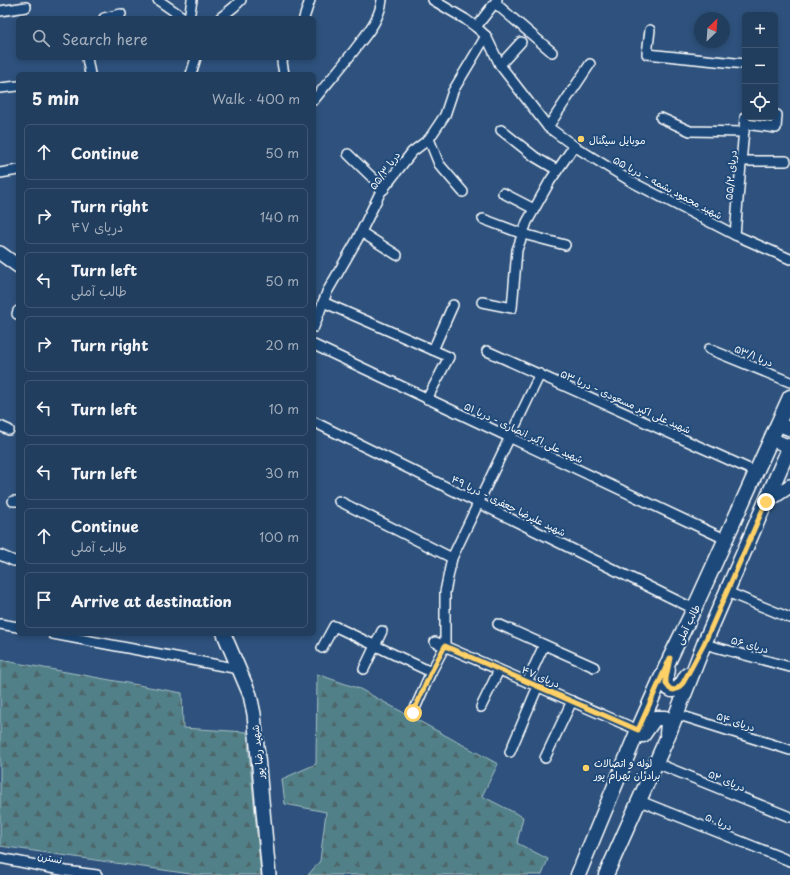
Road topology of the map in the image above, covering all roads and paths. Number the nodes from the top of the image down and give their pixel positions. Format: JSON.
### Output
{"nodes":[{"id":1,"x":158,"y":0,"type":"edge"},
{"id":2,"x":192,"y":0,"type":"edge"},
{"id":3,"x":242,"y":0,"type":"edge"},
{"id":4,"x":310,"y":0,"type":"edge"},
{"id":5,"x":382,"y":0,"type":"edge"},
{"id":6,"x":433,"y":0,"type":"edge"},
{"id":7,"x":496,"y":2,"type":"edge"},
{"id":8,"x":26,"y":7,"type":"dead end"},
{"id":9,"x":0,"y":11,"type":"edge"},
{"id":10,"x":121,"y":14,"type":"dead end"},
{"id":11,"x":112,"y":16,"type":"edge"},
{"id":12,"x":181,"y":16,"type":"edge"},
{"id":13,"x":190,"y":16,"type":"edge"},
{"id":14,"x":223,"y":16,"type":"edge"},
{"id":15,"x":305,"y":16,"type":"edge"},
{"id":16,"x":476,"y":27,"type":"junction"},
{"id":17,"x":650,"y":30,"type":"dead end"},
{"id":18,"x":486,"y":36,"type":"junction"},
{"id":19,"x":521,"y":42,"type":"dead end"},
{"id":20,"x":552,"y":52,"type":"dead end"},
{"id":21,"x":87,"y":60,"type":"edge"},
{"id":22,"x":195,"y":60,"type":"edge"},
{"id":23,"x":282,"y":60,"type":"edge"},
{"id":24,"x":590,"y":64,"type":"dead end"},
{"id":25,"x":742,"y":64,"type":"edge"},
{"id":26,"x":500,"y":65,"type":"junction"},
{"id":27,"x":90,"y":72,"type":"edge"},
{"id":28,"x":192,"y":72,"type":"edge"},
{"id":29,"x":284,"y":72,"type":"edge"},
{"id":30,"x":16,"y":86,"type":"edge"},
{"id":31,"x":0,"y":88,"type":"edge"},
{"id":32,"x":316,"y":98,"type":"edge"},
{"id":33,"x":662,"y":118,"type":"dead end"},
{"id":34,"x":777,"y":120,"type":"edge"},
{"id":35,"x":745,"y":124,"type":"edge"},
{"id":36,"x":548,"y":127,"type":"junction"},
{"id":37,"x":501,"y":130,"type":"dead end"},
{"id":38,"x":429,"y":139,"type":"junction"},
{"id":39,"x":574,"y":146,"type":"junction"},
{"id":40,"x":348,"y":154,"type":"dead end"},
{"id":41,"x":742,"y":161,"type":"junction"},
{"id":42,"x":786,"y":161,"type":"dead end"},
{"id":43,"x":16,"y":170,"type":"edge"},
{"id":44,"x":557,"y":170,"type":"junction"},
{"id":45,"x":0,"y":173,"type":"edge"},
{"id":46,"x":384,"y":189,"type":"junction"},
{"id":47,"x":462,"y":192,"type":"dead end"},
{"id":48,"x":503,"y":193,"type":"dead end"},
{"id":49,"x":534,"y":209,"type":"junction"},
{"id":50,"x":483,"y":219,"type":"dead end"},
{"id":51,"x":361,"y":232,"type":"junction"},
{"id":52,"x":523,"y":234,"type":"junction"},
{"id":53,"x":735,"y":236,"type":"junction"},
{"id":54,"x":565,"y":245,"type":"dead end"},
{"id":55,"x":0,"y":253,"type":"edge"},
{"id":56,"x":397,"y":255,"type":"dead end"},
{"id":57,"x":790,"y":259,"type":"edge"},
{"id":58,"x":16,"y":265,"type":"edge"},
{"id":59,"x":482,"y":302,"type":"dead end"},
{"id":60,"x":319,"y":303,"type":"edge"},
{"id":61,"x":453,"y":306,"type":"dead end"},
{"id":62,"x":316,"y":317,"type":"edge"},
{"id":63,"x":316,"y":346,"type":"edge"},
{"id":64,"x":709,"y":349,"type":"dead end"},
{"id":65,"x":433,"y":350,"type":"junction"},
{"id":66,"x":487,"y":350,"type":"dead end"},
{"id":67,"x":540,"y":374,"type":"junction"},
{"id":68,"x":790,"y":382,"type":"edge"},
{"id":69,"x":790,"y":397,"type":"edge"},
{"id":70,"x":427,"y":399,"type":"junction"},
{"id":71,"x":316,"y":423,"type":"edge"},
{"id":72,"x":0,"y":426,"type":"edge"},
{"id":73,"x":784,"y":427,"type":"edge"},
{"id":74,"x":9,"y":430,"type":"dead end"},
{"id":75,"x":510,"y":437,"type":"junction"},
{"id":76,"x":771,"y":439,"type":"junction"},
{"id":77,"x":790,"y":447,"type":"edge"},
{"id":78,"x":756,"y":472,"type":"junction"},
{"id":79,"x":790,"y":486,"type":"edge"},
{"id":80,"x":339,"y":502,"type":"dead end"},
{"id":81,"x":478,"y":502,"type":"junction"},
{"id":82,"x":766,"y":502,"type":"junction"},
{"id":83,"x":726,"y":539,"type":"junction"},
{"id":84,"x":0,"y":555,"type":"edge"},
{"id":85,"x":452,"y":558,"type":"junction"},
{"id":86,"x":16,"y":562,"type":"edge"},
{"id":87,"x":726,"y":592,"type":"junction"},
{"id":88,"x":694,"y":609,"type":"junction"},
{"id":89,"x":790,"y":618,"type":"edge"},
{"id":90,"x":0,"y":624,"type":"edge"},
{"id":91,"x":498,"y":624,"type":"dead end"},
{"id":92,"x":16,"y":627,"type":"edge"},
{"id":93,"x":382,"y":631,"type":"dead end"},
{"id":94,"x":64,"y":636,"type":"edge"},
{"id":95,"x":225,"y":636,"type":"edge"},
{"id":96,"x":435,"y":642,"type":"dead end"},
{"id":97,"x":704,"y":644,"type":"junction"},
{"id":98,"x":544,"y":645,"type":"junction"},
{"id":99,"x":375,"y":646,"type":"junction"},
{"id":100,"x":445,"y":646,"type":"junction"},
{"id":101,"x":322,"y":648,"type":"dead end"},
{"id":102,"x":670,"y":658,"type":"junction"},
{"id":103,"x":790,"y":666,"type":"edge"},
{"id":104,"x":594,"y":667,"type":"dead end"},
{"id":105,"x":239,"y":669,"type":"junction"},
{"id":106,"x":364,"y":669,"type":"dead end"},
{"id":107,"x":499,"y":670,"type":"junction"},
{"id":108,"x":431,"y":672,"type":"junction"},
{"id":109,"x":527,"y":682,"type":"junction"},
{"id":110,"x":538,"y":686,"type":"junction"},
{"id":111,"x":572,"y":701,"type":"junction"},
{"id":112,"x":481,"y":707,"type":"dead end"},
{"id":113,"x":413,"y":713,"type":"dead end"},
{"id":114,"x":676,"y":714,"type":"junction"},
{"id":115,"x":638,"y":730,"type":"junction"},
{"id":116,"x":666,"y":738,"type":"junction"},
{"id":117,"x":790,"y":750,"type":"edge"},
{"id":118,"x":510,"y":752,"type":"dead end"},
{"id":119,"x":629,"y":753,"type":"junction"},
{"id":120,"x":545,"y":758,"type":"dead end"},
{"id":121,"x":656,"y":763,"type":"junction"},
{"id":122,"x":640,"y":801,"type":"junction"},
{"id":123,"x":790,"y":817,"type":"edge"},
{"id":124,"x":0,"y":858,"type":"edge"},
{"id":125,"x":790,"y":861,"type":"edge"},
{"id":126,"x":66,"y":873,"type":"edge"},
{"id":127,"x":97,"y":875,"type":"edge"},
{"id":128,"x":269,"y":875,"type":"edge"},
{"id":129,"x":578,"y":875,"type":"edge"},
{"id":130,"x":606,"y":875,"type":"edge"}],
"edges":[{"from":1,"to":12,"type":"street"},
{"from":2,"to":13,"type":"street"},
{"from":3,"to":14,"type":"street"},
{"from":4,"to":15,"type":"street"},
{"from":5,"to":32,"type":"street"},
{"from":6,"to":16,"type":"street","name":"شهید محمود بشمه - دریا ۵۵"},
{"from":7,"to":16,"type":"street"},
{"from":7,"to":20,"type":"street"},
{"from":8,"to":9,"type":"street"},
{"from":10,"to":11,"type":"street"},
{"from":16,"to":18,"type":"street","name":"شهید محمود بشمه - دریا ۵۵"},
{"from":17,"to":25,"type":"street"},
{"from":18,"to":26,"type":"street","name":"شهید محمود بشمه - دریا ۵۵"},
{"from":18,"to":38,"type":"street","name":"دریا ۵۵/۳"},
{"from":19,"to":26,"type":"street"},
{"from":21,"to":27,"type":"street"},
{"from":22,"to":28,"type":"street"},
{"from":23,"to":29,"type":"street"},
{"from":24,"to":36,"type":"street"},
{"from":26,"to":36,"type":"street","name":"شهید محمود بشمه - دریا ۵۵"},
{"from":30,"to":31,"type":"street"},
{"from":33,"to":35,"type":"street"},
{"from":34,"to":35,"type":"street"},
{"from":35,"to":41,"type":"street","name":"دریای ۵۵/۲"},
{"from":36,"to":39,"type":"street","name":"شهید محمود بشمه - دریا ۵۵"},
{"from":37,"to":44,"type":"street"},
{"from":38,"to":46,"type":"street","name":"دریا ۵۵/۳"},
{"from":38,"to":47,"type":"street"},
{"from":39,"to":44,"type":"street"},
{"from":39,"to":53,"type":"street","name":"شهید محمود بشمه - دریا ۵۵"},
{"from":40,"to":46,"type":"street"},
{"from":41,"to":42,"type":"street"},
{"from":41,"to":53,"type":"street","name":"دریای ۵۵/۲"},
{"from":43,"to":45,"type":"street"},
{"from":44,"to":49,"type":"street"},
{"from":46,"to":51,"type":"street","name":"دریا ۵۵/۳"},
{"from":48,"to":49,"type":"street"},
{"from":49,"to":52,"type":"street"},
{"from":50,"to":52,"type":"street"},
{"from":51,"to":56,"type":"street"},
{"from":51,"to":60,"type":"street","name":"دریا ۵۵/۳"},
{"from":52,"to":54,"type":"street"},
{"from":52,"to":59,"type":"street"},
{"from":53,"to":57,"type":"street","name":"شهید محمود بشمه - دریا ۵۵"},
{"from":55,"to":58,"type":"street"},
{"from":60,"to":62,"type":"street","name":"دریا ۵۵/۳"},
{"from":60,"to":65,"type":"street"},
{"from":61,"to":65,"type":"street"},
{"from":63,"to":70,"type":"street","name":"شهید علی اکبر انصاری - دریا ۵۱"},
{"from":64,"to":68,"type":"street","name":"دریا ۵۳/۱"},
{"from":65,"to":70,"type":"street"},
{"from":66,"to":67,"type":"street","name":"شهید علی اکبر مسعودی - دریا ۵۳"},
{"from":67,"to":75,"type":"street"},
{"from":67,"to":78,"type":"street","name":"شهید علی اکبر مسعودی - دریا ۵۳"},
{"from":69,"to":73,"type":"main road","name":"طالب آملی"},
{"from":70,"to":75,"type":"street","name":"شهید علی اکبر انصاری - دریا ۵۱"},
{"from":71,"to":81,"type":"street","name":"شهید علیرضا جعفری - دریا ۴۹"},
{"from":72,"to":74,"type":"street"},
{"from":73,"to":76,"type":"main road","name":"طالب آملی"},
{"from":75,"to":81,"type":"street"},
{"from":75,"to":83,"type":"street","name":"شهید علی اکبر انصاری - دریا ۵۱"},
{"from":76,"to":77,"type":"street"},
{"from":76,"to":78,"type":"main road","name":"طالب آملی"},
{"from":77,"to":82,"type":"main road"},
{"from":78,"to":83,"type":"main road","name":"طالب آملی"},
{"from":79,"to":82,"type":"street"},
{"from":80,"to":85,"type":"street"},
{"from":81,"to":85,"type":"street"},
{"from":81,"to":88,"type":"street","name":"شهید علیرضا جعفری - دریا ۴۹"},
{"from":82,"to":87,"type":"main road"},
{"from":83,"to":88,"type":"main road","name":"طالب آملی"},
{"from":84,"to":86,"type":"street"},
{"from":85,"to":100,"type":"street"},
{"from":87,"to":89,"type":"street"},
{"from":87,"to":97,"type":"main road"},
{"from":88,"to":102,"type":"main road","name":"طالب آملی"},
{"from":90,"to":92,"type":"street"},
{"from":91,"to":98,"type":"street"},
{"from":93,"to":99,"type":"street"},
{"from":94,"to":105,"type":"street"},
{"from":95,"to":105,"type":"street","name":"شهید رضا پور"},
{"from":96,"to":100,"type":"street","name":"دریای ۴۷"},
{"from":97,"to":102,"type":"main road"},
{"from":97,"to":103,"type":"street","name":"دریای ۵۶"},
{"from":97,"to":114,"type":"main road"},
{"from":98,"to":104,"type":"street"},
{"from":98,"to":109,"type":"street"},
{"from":99,"to":101,"type":"street"},
{"from":99,"to":106,"type":"street"},
{"from":99,"to":108,"type":"street"},
{"from":100,"to":107,"type":"street","name":"دریای ۴۷"},
{"from":100,"to":108,"type":"street"},
{"from":102,"to":115,"type":"main road","name":"طالب آملی"},
{"from":105,"to":128,"type":"street","name":"شهید رضا پور"},
{"from":107,"to":109,"type":"street","name":"دریای ۴۷"},
{"from":107,"to":112,"type":"street"},
{"from":108,"to":113,"type":"street"},
{"from":109,"to":110,"type":"street","name":"دریای ۴۷"},
{"from":110,"to":111,"type":"street","name":"دریای ۴۷"},
{"from":110,"to":118,"type":"street"},
{"from":111,"to":115,"type":"street","name":"دریای ۴۷"},
{"from":111,"to":120,"type":"street"},
{"from":114,"to":116,"type":"main road"},
{"from":114,"to":117,"type":"street","name":"دریای ۵۴"},
{"from":115,"to":119,"type":"main road","name":"طالب آملی"},
{"from":116,"to":119,"type":"main road"},
{"from":116,"to":121,"type":"main road"},
{"from":119,"to":129,"type":"main road","name":"طالب آملی"},
{"from":121,"to":122,"type":"main road"},
{"from":121,"to":123,"type":"street","name":"دریای ۵۲"},
{"from":122,"to":125,"type":"street","name":"دریا ۵۰"},
{"from":122,"to":130,"type":"main road"},
{"from":124,"to":126,"type":"street","name":"نسترن"},
{"from":126,"to":127,"type":"street","name":"نسترن"}]}
